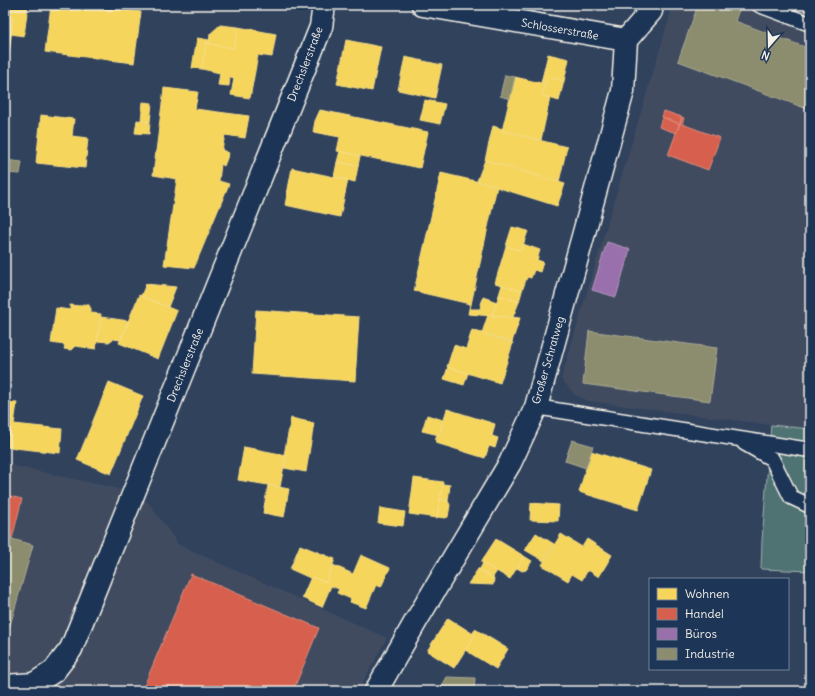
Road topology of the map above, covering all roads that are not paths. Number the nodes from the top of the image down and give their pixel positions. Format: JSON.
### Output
{"nodes":[{"id":1,"x":324,"y":5,"type":"edge"},
{"id":2,"x":423,"y":5,"type":"edge"},
{"id":3,"x":652,"y":5,"type":"edge"},
{"id":4,"x":759,"y":5,"type":"edge"},
{"id":5,"x":810,"y":24,"type":"edge"},
{"id":6,"x":626,"y":40,"type":"junction"},
{"id":7,"x":536,"y":407,"type":"junction"},
{"id":8,"x":737,"y":439,"type":"junction"},
{"id":9,"x":810,"y":450,"type":"edge"},
{"id":10,"x":810,"y":506,"type":"edge"},
{"id":11,"x":5,"y":686,"type":"edge"},
{"id":12,"x":376,"y":691,"type":"edge"}],
"edges":[{"from":1,"to":11,"type":"street","name":"Drechslerstraße"},
{"from":2,"to":6,"type":"street","name":"Schlosserstraße"},
{"from":3,"to":6,"type":"street"},
{"from":4,"to":5,"type":"lane"},
{"from":6,"to":7,"type":"street","name":"Großer Schratweg"},
{"from":7,"to":8,"type":"lane"},
{"from":7,"to":12,"type":"street","name":"Großer Schratweg"},
{"from":8,"to":9,"type":"lane"},
{"from":8,"to":10,"type":"lane"}]}
